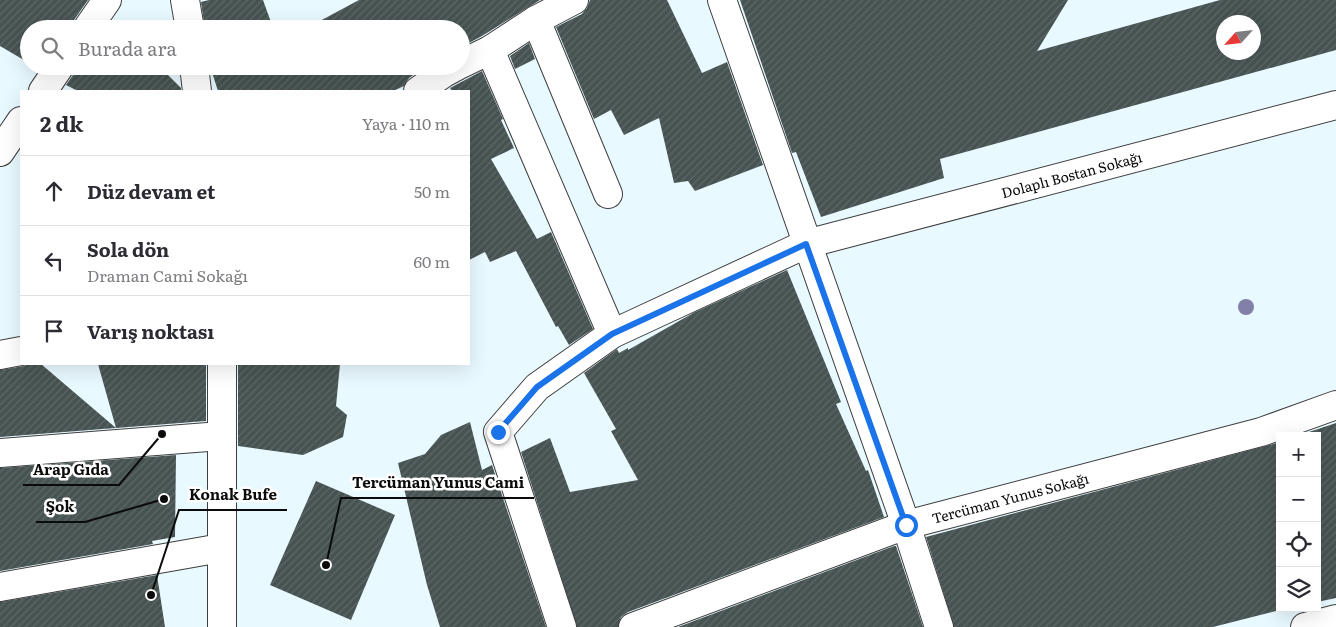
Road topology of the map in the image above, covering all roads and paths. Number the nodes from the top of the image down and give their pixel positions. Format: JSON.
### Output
{"nodes":[{"id":1,"x":107,"y":0,"type":"edge"},
{"id":2,"x":185,"y":0,"type":"edge"},
{"id":3,"x":574,"y":0,"type":"edge"},
{"id":4,"x":722,"y":0,"type":"edge"},
{"id":5,"x":93,"y":20,"type":"edge"},
{"id":6,"x":188,"y":20,"type":"edge"},
{"id":7,"x":536,"y":20,"type":"junction"},
{"id":8,"x":490,"y":50,"type":"junction"},
{"id":9,"x":470,"y":60,"type":"edge"},
{"id":10,"x":54,"y":75,"type":"edge"},
{"id":11,"x":195,"y":75,"type":"edge"},
{"id":12,"x":440,"y":75,"type":"edge"},
{"id":13,"x":43,"y":90,"type":"edge"},
{"id":14,"x":197,"y":90,"type":"edge"},
{"id":15,"x":419,"y":90,"type":"edge"},
{"id":16,"x":1336,"y":105,"type":"edge"},
{"id":17,"x":20,"y":122,"type":"edge"},
{"id":18,"x":0,"y":152,"type":"edge"},
{"id":19,"x":608,"y":194,"type":"dead end"},
{"id":20,"x":806,"y":244,"type":"junction"},
{"id":21,"x":612,"y":334,"type":"junction"},
{"id":22,"x":20,"y":351,"type":"edge"},
{"id":23,"x":0,"y":355,"type":"edge"},
{"id":24,"x":222,"y":365,"type":"edge"},
{"id":25,"x":1336,"y":405,"type":"edge"},
{"id":26,"x":221,"y":436,"type":"junction"},
{"id":27,"x":0,"y":454,"type":"edge"},
{"id":28,"x":906,"y":525,"type":"junction"},
{"id":29,"x":221,"y":548,"type":"junction"},
{"id":30,"x":0,"y":588,"type":"edge"},
{"id":31,"x":1336,"y":619,"type":"edge"},
{"id":32,"x":222,"y":627,"type":"edge"},
{"id":33,"x":562,"y":627,"type":"edge"},
{"id":34,"x":633,"y":627,"type":"edge"},
{"id":35,"x":939,"y":627,"type":"edge"},
{"id":36,"x":1305,"y":627,"type":"edge"}],
"edges":[{"from":1,"to":5,"type":"street"},
{"from":2,"to":6,"type":"street"},
{"from":3,"to":7,"type":"street"},
{"from":4,"to":20,"type":"street"},
{"from":7,"to":8,"type":"street"},
{"from":7,"to":19,"type":"street"},
{"from":8,"to":9,"type":"street"},
{"from":8,"to":21,"type":"street"},
{"from":10,"to":13,"type":"street"},
{"from":11,"to":14,"type":"street"},
{"from":12,"to":15,"type":"street"},
{"from":16,"to":20,"type":"street","name":"Dolaplı Bostan Sokağı"},
{"from":17,"to":18,"type":"street"},
{"from":20,"to":21,"type":"street","name":"Dolaplı Bostan Sokağı"},
{"from":20,"to":28,"type":"street"},
{"from":21,"to":33,"type":"street","name":"Dolaplı Bostan Sokağı"},
{"from":22,"to":23,"type":"street"},
{"from":24,"to":26,"type":"street"},
{"from":25,"to":28,"type":"street","name":"Tercüman Yunus Sokağı"},
{"from":26,"to":27,"type":"street"},
{"from":26,"to":29,"type":"street"},
{"from":28,"to":34,"type":"street","name":"Tercüman Yunus Sokağı"},
{"from":28,"to":35,"type":"street"},
{"from":29,"to":30,"type":"street"},
{"from":29,"to":32,"type":"street"},
{"from":31,"to":36,"type":"street"}]}
